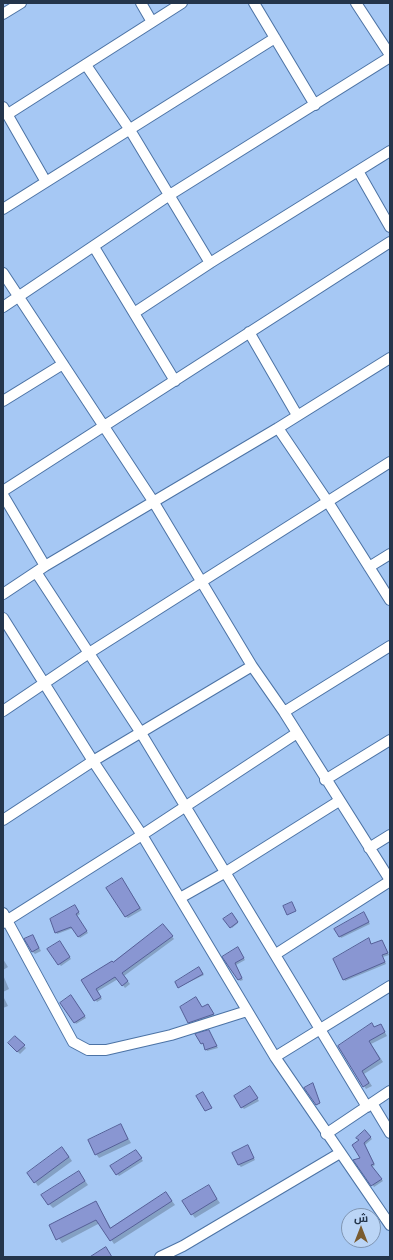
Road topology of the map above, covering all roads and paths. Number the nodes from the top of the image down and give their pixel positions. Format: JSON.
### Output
{"nodes":[{"id":1,"x":141,"y":3,"type":"edge"},
{"id":2,"x":182,"y":3,"type":"edge"},
{"id":3,"x":254,"y":3,"type":"edge"},
{"id":4,"x":356,"y":3,"type":"edge"},
{"id":5,"x":15,"y":4,"type":"edge"},
{"id":6,"x":3,"y":14,"type":"edge"},
{"id":7,"x":152,"y":22,"type":"junction"},
{"id":8,"x":275,"y":38,"type":"junction"},
{"id":9,"x":390,"y":56,"type":"edge"},
{"id":10,"x":86,"y":65,"type":"junction"},
{"id":11,"x":315,"y":105,"type":"junction"},
{"id":12,"x":5,"y":111,"type":"edge"},
{"id":13,"x":130,"y":130,"type":"junction"},
{"id":14,"x":390,"y":151,"type":"edge"},
{"id":15,"x":358,"y":171,"type":"junction"},
{"id":16,"x":46,"y":182,"type":"junction"},
{"id":17,"x":168,"y":196,"type":"junction"},
{"id":18,"x":3,"y":209,"type":"edge"},
{"id":19,"x":390,"y":227,"type":"edge"},
{"id":20,"x":390,"y":242,"type":"edge"},
{"id":21,"x":94,"y":247,"type":"junction"},
{"id":22,"x":210,"y":263,"type":"junction"},
{"id":23,"x":3,"y":273,"type":"edge"},
{"id":24,"x":19,"y":297,"type":"junction"},
{"id":25,"x":3,"y":307,"type":"edge"},
{"id":26,"x":134,"y":313,"type":"junction"},
{"id":27,"x":249,"y":332,"type":"junction"},
{"id":28,"x":390,"y":358,"type":"edge"},
{"id":29,"x":63,"y":364,"type":"junction"},
{"id":30,"x":175,"y":381,"type":"junction"},
{"id":31,"x":3,"y":401,"type":"edge"},
{"id":32,"x":297,"y":415,"type":"junction"},
{"id":33,"x":103,"y":425,"type":"junction"},
{"id":34,"x":278,"y":428,"type":"junction"},
{"id":35,"x":390,"y":462,"type":"edge"},
{"id":36,"x":3,"y":491,"type":"edge"},
{"id":37,"x":3,"y":495,"type":"edge"},
{"id":38,"x":152,"y":501,"type":"junction"},
{"id":39,"x":328,"y":502,"type":"junction"},
{"id":40,"x":390,"y":554,"type":"edge"},
{"id":41,"x":45,"y":566,"type":"junction"},
{"id":42,"x":370,"y":567,"type":"junction"},
{"id":43,"x":36,"y":572,"type":"junction"},
{"id":44,"x":201,"y":582,"type":"junction"},
{"id":45,"x":3,"y":594,"type":"edge"},
{"id":46,"x":390,"y":600,"type":"edge"},
{"id":47,"x":3,"y":618,"type":"edge"},
{"id":48,"x":390,"y":646,"type":"edge"},
{"id":49,"x":89,"y":653,"type":"junction"},
{"id":50,"x":252,"y":666,"type":"junction"},
{"id":51,"x":44,"y":684,"type":"junction"},
{"id":52,"x":3,"y":711,"type":"edge"},
{"id":53,"x":284,"y":712,"type":"junction"},
{"id":54,"x":141,"y":733,"type":"junction"},
{"id":55,"x":297,"y":733,"type":"junction"},
{"id":56,"x":390,"y":740,"type":"edge"},
{"id":57,"x":93,"y":761,"type":"junction"},
{"id":58,"x":325,"y":780,"type":"junction"},
{"id":59,"x":339,"y":802,"type":"junction"},
{"id":60,"x":185,"y":805,"type":"junction"},
{"id":61,"x":3,"y":820,"type":"edge"},
{"id":62,"x":142,"y":835,"type":"junction"},
{"id":63,"x":390,"y":835,"type":"edge"},
{"id":64,"x":369,"y":848,"type":"junction"},
{"id":65,"x":226,"y":872,"type":"junction"},
{"id":66,"x":390,"y":881,"type":"edge"},
{"id":67,"x":180,"y":898,"type":"junction"},
{"id":68,"x":4,"y":918,"type":"edge"},
{"id":69,"x":276,"y":954,"type":"junction"},
{"id":70,"x":390,"y":986,"type":"edge"},
{"id":71,"x":247,"y":1010,"type":"junction"},
{"id":72,"x":322,"y":1029,"type":"junction"},
{"id":73,"x":275,"y":1057,"type":"junction"},
{"id":74,"x":390,"y":1091,"type":"edge"},
{"id":75,"x":370,"y":1105,"type":"junction"},
{"id":76,"x":390,"y":1133,"type":"edge"},
{"id":77,"x":326,"y":1134,"type":"junction"},
{"id":78,"x":340,"y":1153,"type":"junction"},
{"id":79,"x":386,"y":1209,"type":"edge"},
{"id":80,"x":390,"y":1225,"type":"edge"},
{"id":81,"x":160,"y":1257,"type":"edge"}],
"edges":[{"from":1,"to":7,"type":"street"},
{"from":2,"to":7,"type":"street"},
{"from":3,"to":8,"type":"street"},
{"from":4,"to":9,"type":"street"},
{"from":5,"to":6,"type":"street"},
{"from":7,"to":10,"type":"street"},
{"from":8,"to":11,"type":"street"},
{"from":8,"to":13,"type":"street"},
{"from":9,"to":11,"type":"street"},
{"from":10,"to":12,"type":"street"},
{"from":10,"to":13,"type":"street"},
{"from":11,"to":17,"type":"street"},
{"from":12,"to":16,"type":"street"},
{"from":13,"to":16,"type":"street"},
{"from":13,"to":17,"type":"street"},
{"from":14,"to":15,"type":"street"},
{"from":15,"to":19,"type":"street"},
{"from":15,"to":22,"type":"street"},
{"from":16,"to":18,"type":"street"},
{"from":17,"to":21,"type":"street"},
{"from":17,"to":22,"type":"street"},
{"from":20,"to":27,"type":"street"},
{"from":21,"to":24,"type":"street"},
{"from":21,"to":26,"type":"street"},
{"from":22,"to":26,"type":"street"},
{"from":23,"to":24,"type":"street"},
{"from":24,"to":25,"type":"street"},
{"from":24,"to":29,"type":"street"},
{"from":26,"to":30,"type":"street"},
{"from":27,"to":30,"type":"street"},
{"from":27,"to":32,"type":"street"},
{"from":28,"to":32,"type":"street"},
{"from":29,"to":31,"type":"street"},
{"from":29,"to":33,"type":"street"},
{"from":30,"to":33,"type":"street"},
{"from":32,"to":34,"type":"street"},
{"from":33,"to":36,"type":"street"},
{"from":33,"to":38,"type":"street"},
{"from":34,"to":38,"type":"street"},
{"from":34,"to":39,"type":"street"},
{"from":35,"to":39,"type":"street"},
{"from":37,"to":41,"type":"street"},
{"from":38,"to":41,"type":"street"},
{"from":38,"to":44,"type":"street"},
{"from":39,"to":42,"type":"street"},
{"from":39,"to":44,"type":"street"},
{"from":40,"to":42,"type":"street"},
{"from":41,"to":43,"type":"street"},
{"from":42,"to":46,"type":"street"},
{"from":43,"to":45,"type":"street"},
{"from":43,"to":49,"type":"street"},
{"from":44,"to":49,"type":"street"},
{"from":44,"to":50,"type":"street"},
{"from":47,"to":51,"type":"street"},
{"from":48,"to":53,"type":"street"},
{"from":49,"to":51,"type":"street"},
{"from":49,"to":54,"type":"street"},
{"from":50,"to":53,"type":"street"},
{"from":50,"to":54,"type":"street"},
{"from":51,"to":52,"type":"street"},
{"from":51,"to":57,"type":"street"},
{"from":53,"to":55,"type":"street"},
{"from":54,"to":57,"type":"street"},
{"from":54,"to":60,"type":"street"},
{"from":55,"to":58,"type":"street"},
{"from":55,"to":60,"type":"street"},
{"from":56,"to":58,"type":"street"},
{"from":57,"to":61,"type":"street"},
{"from":57,"to":62,"type":"street"},
{"from":58,"to":59,"type":"street"},
{"from":59,"to":64,"type":"street"},
{"from":59,"to":65,"type":"street"},
{"from":60,"to":62,"type":"street"},
{"from":60,"to":65,"type":"street"},
{"from":62,"to":67,"type":"street"},
{"from":62,"to":68,"type":"street"},
{"from":63,"to":64,"type":"street"},
{"from":64,"to":66,"type":"street"},
{"from":65,"to":67,"type":"street"},
{"from":65,"to":69,"type":"street"},
{"from":66,"to":69,"type":"street"},
{"from":67,"to":71,"type":"street"},
{"from":68,"to":71,"type":"street"},
{"from":69,"to":72,"type":"street"},
{"from":70,"to":72,"type":"street"},
{"from":71,"to":73,"type":"street"},
{"from":72,"to":73,"type":"street"},
{"from":72,"to":75,"type":"street"},
{"from":73,"to":77,"type":"street"},
{"from":74,"to":75,"type":"street"},
{"from":75,"to":76,"type":"street"},
{"from":75,"to":77,"type":"street"},
{"from":77,"to":78,"type":"street"},
{"from":78,"to":79,"type":"street"},
{"from":78,"to":81,"type":"street"},
{"from":79,"to":80,"type":"street"}]}
